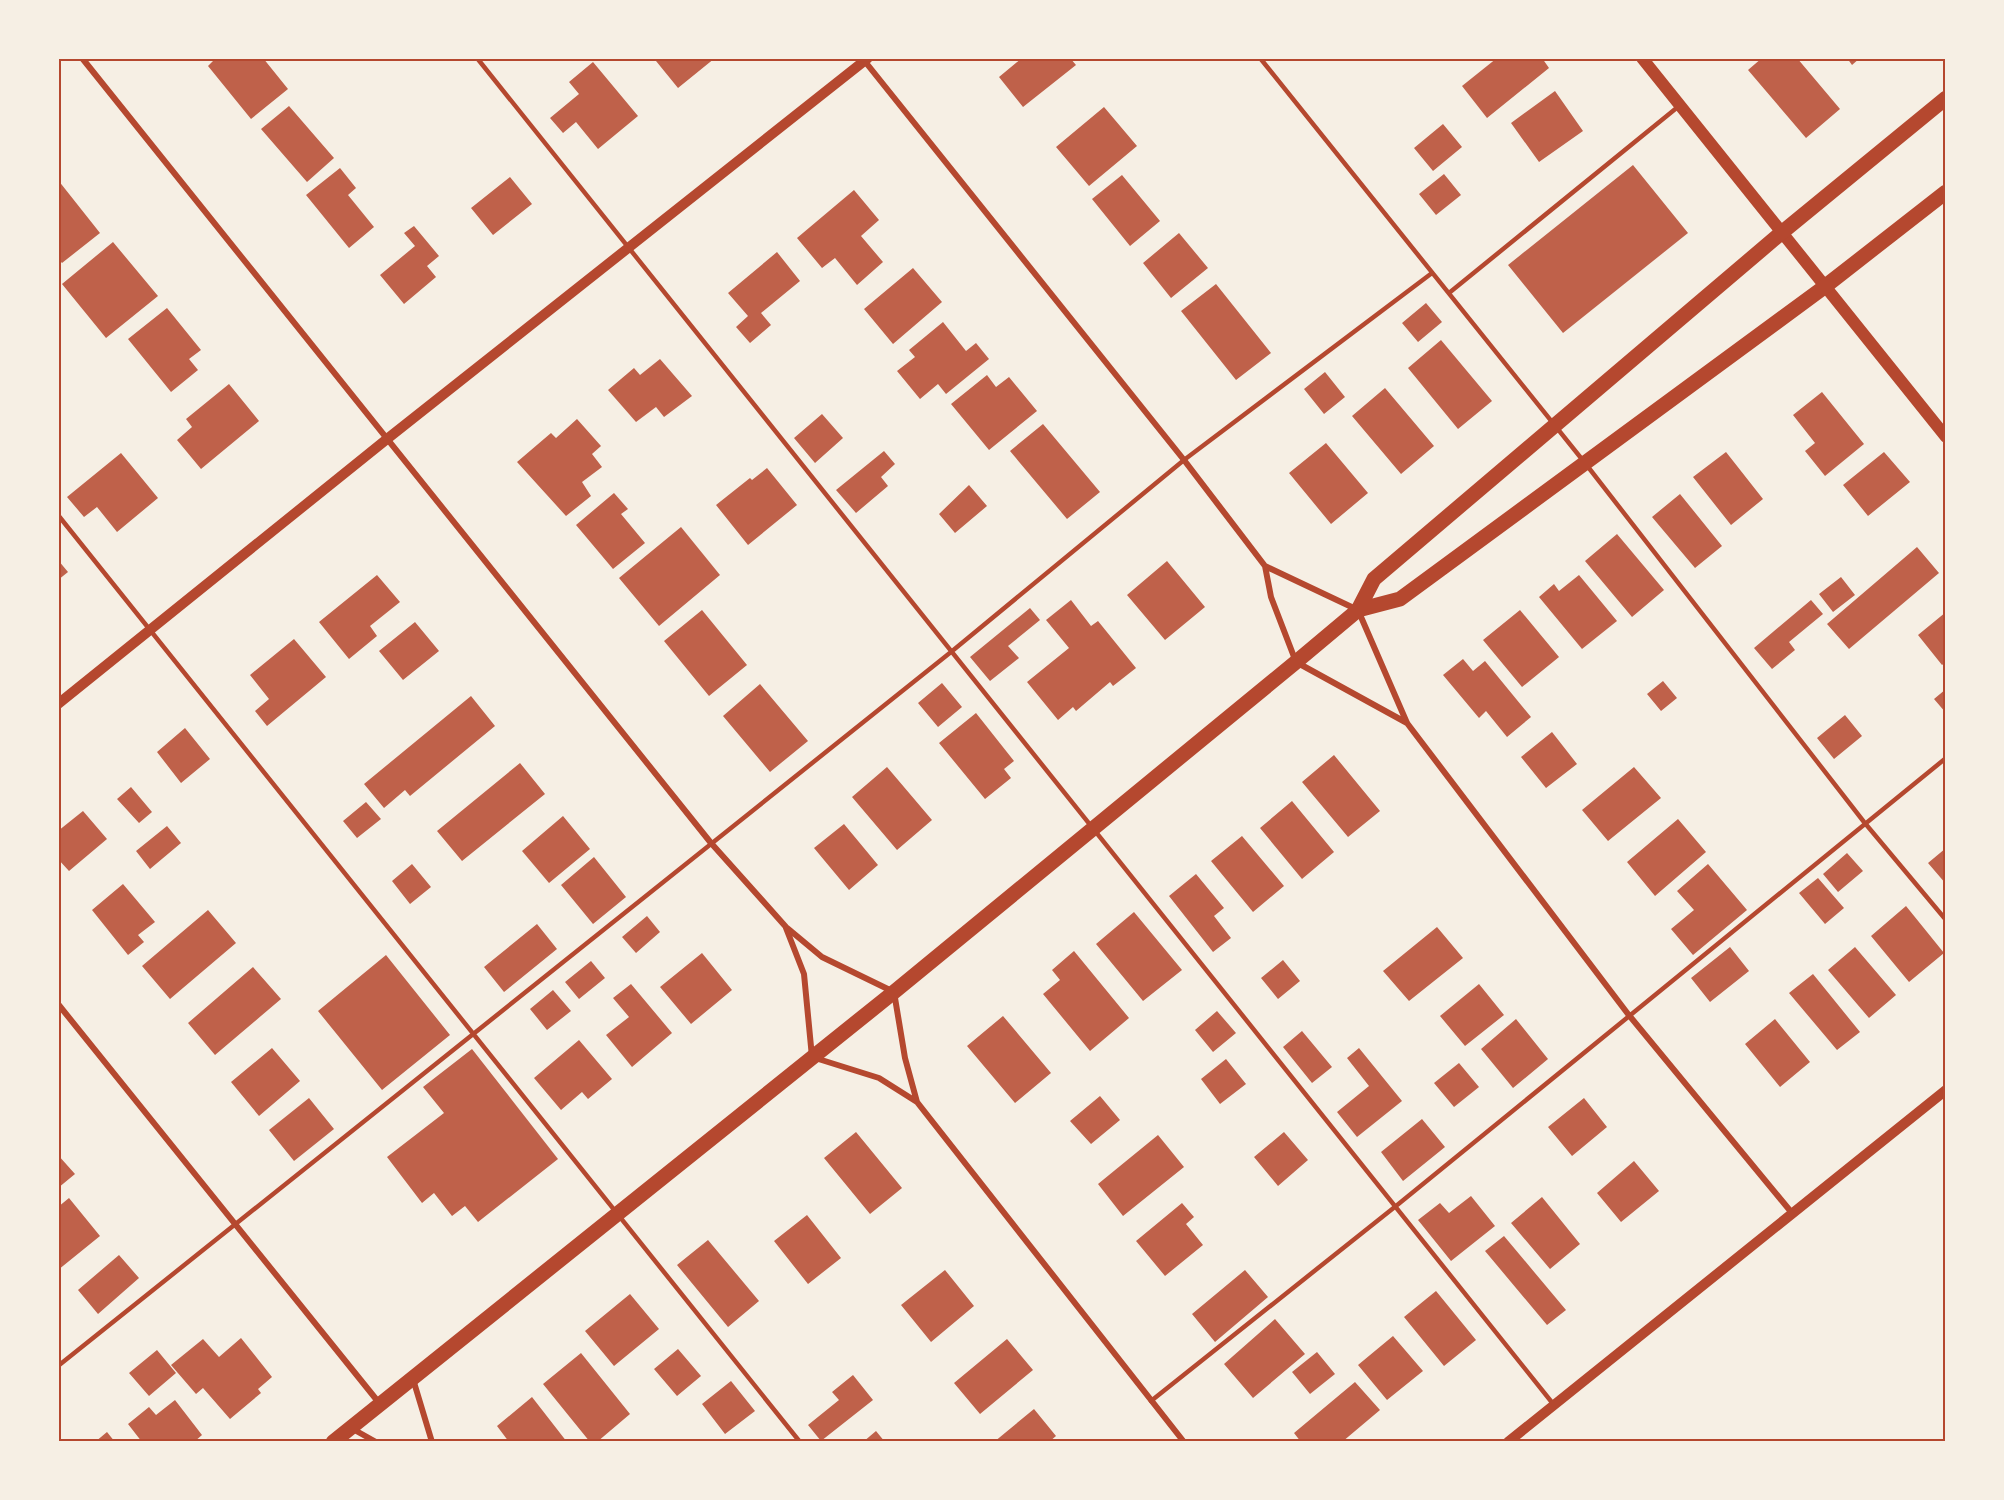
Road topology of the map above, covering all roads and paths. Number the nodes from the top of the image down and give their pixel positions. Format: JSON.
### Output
{"nodes":[{"id":1,"x":82,"y":58,"type":"edge"},
{"id":2,"x":477,"y":58,"type":"edge"},
{"id":3,"x":1260,"y":58,"type":"edge"},
{"id":4,"x":865,"y":59,"type":"edge"},
{"id":5,"x":1648,"y":61,"type":"edge"},
{"id":6,"x":1946,"y":98,"type":"edge"},
{"id":7,"x":1679,"y":106,"type":"junction"},
{"id":8,"x":1946,"y":192,"type":"edge"},
{"id":9,"x":1780,"y":234,"type":"junction"},
{"id":10,"x":629,"y":249,"type":"junction"},
{"id":11,"x":1432,"y":273,"type":"junction"},
{"id":12,"x":1823,"y":288,"type":"junction"},
{"id":13,"x":1449,"y":293,"type":"junction"},
{"id":14,"x":1556,"y":426,"type":"junction"},
{"id":15,"x":1946,"y":437,"type":"edge"},
{"id":16,"x":387,"y":439,"type":"junction"},
{"id":17,"x":1184,"y":460,"type":"junction"},
{"id":18,"x":1585,"y":463,"type":"junction"},
{"id":19,"x":58,"y":515,"type":"edge"},
{"id":20,"x":1265,"y":566,"type":"junction"},
{"id":21,"x":1358,"y":610,"type":"junction"},
{"id":22,"x":151,"y":630,"type":"junction"},
{"id":23,"x":951,"y":652,"type":"junction"},
{"id":24,"x":1296,"y":662,"type":"junction"},
{"id":25,"x":58,"y":704,"type":"edge"},
{"id":26,"x":1407,"y":723,"type":"junction"},
{"id":27,"x":1946,"y":758,"type":"edge"},
{"id":28,"x":1864,"y":822,"type":"junction"},
{"id":29,"x":1094,"y":829,"type":"junction"},
{"id":30,"x":711,"y":843,"type":"junction"},
{"id":31,"x":1946,"y":920,"type":"edge"},
{"id":32,"x":786,"y":927,"type":"junction"},
{"id":33,"x":894,"y":992,"type":"junction"},
{"id":34,"x":58,"y":1004,"type":"edge"},
{"id":35,"x":1628,"y":1014,"type":"junction"},
{"id":36,"x":473,"y":1035,"type":"junction"},
{"id":37,"x":812,"y":1057,"type":"junction"},
{"id":38,"x":1946,"y":1090,"type":"edge"},
{"id":39,"x":917,"y":1102,"type":"junction"},
{"id":40,"x":1396,"y":1206,"type":"junction"},
{"id":41,"x":616,"y":1214,"type":"junction"},
{"id":42,"x":1792,"y":1214,"type":"junction"},
{"id":43,"x":235,"y":1225,"type":"junction"},
{"id":44,"x":58,"y":1366,"type":"edge"},
{"id":45,"x":413,"y":1378,"type":"junction"},
{"id":46,"x":1151,"y":1401,"type":"junction"},
{"id":47,"x":380,"y":1404,"type":"junction"},
{"id":48,"x":1554,"y":1404,"type":"junction"},
{"id":49,"x":350,"y":1428,"type":"junction"},
{"id":50,"x":333,"y":1442,"type":"edge"},
{"id":51,"x":376,"y":1442,"type":"edge"},
{"id":52,"x":432,"y":1442,"type":"edge"},
{"id":53,"x":800,"y":1442,"type":"edge"},
{"id":54,"x":1184,"y":1442,"type":"edge"},
{"id":55,"x":1508,"y":1442,"type":"edge"}],
"edges":[{"from":1,"to":16,"type":"street"},
{"from":2,"to":10,"type":"lane"},
{"from":3,"to":11,"type":"lane"},
{"from":4,"to":10,"type":"street"},
{"from":4,"to":17,"type":"street"},
{"from":5,"to":7,"type":"main road"},
{"from":6,"to":9,"type":"main road"},
{"from":7,"to":9,"type":"main road"},
{"from":7,"to":13,"type":"lane"},
{"from":8,"to":12,"type":"main road"},
{"from":9,"to":12,"type":"main road"},
{"from":9,"to":14,"type":"main road"},
{"from":10,"to":16,"type":"street"},
{"from":10,"to":23,"type":"lane"},
{"from":11,"to":13,"type":"lane"},
{"from":11,"to":17,"type":"lane"},
{"from":12,"to":15,"type":"main road"},
{"from":12,"to":18,"type":"main road"},
{"from":13,"to":14,"type":"lane"},
{"from":14,"to":18,"type":"lane"},
{"from":14,"to":21,"type":"main road"},
{"from":16,"to":22,"type":"street"},
{"from":16,"to":30,"type":"street"},
{"from":17,"to":20,"type":"street"},
{"from":17,"to":23,"type":"lane"},
{"from":18,"to":21,"type":"main road"},
{"from":18,"to":28,"type":"lane"},
{"from":19,"to":22,"type":"lane"},
{"from":20,"to":21,"type":"street"},
{"from":20,"to":24,"type":"street"},
{"from":21,"to":24,"type":"main road"},
{"from":21,"to":26,"type":"street"},
{"from":22,"to":25,"type":"street"},
{"from":22,"to":36,"type":"lane"},
{"from":23,"to":29,"type":"lane"},
{"from":23,"to":30,"type":"lane"},
{"from":24,"to":26,"type":"street"},
{"from":24,"to":29,"type":"main road"},
{"from":26,"to":35,"type":"street"},
{"from":27,"to":28,"type":"lane"},
{"from":28,"to":31,"type":"lane"},
{"from":28,"to":35,"type":"lane"},
{"from":29,"to":33,"type":"main road"},
{"from":29,"to":40,"type":"lane"},
{"from":30,"to":32,"type":"street"},
{"from":30,"to":36,"type":"lane"},
{"from":32,"to":33,"type":"street"},
{"from":32,"to":37,"type":"street"},
{"from":33,"to":37,"type":"main road"},
{"from":33,"to":39,"type":"street"},
{"from":34,"to":43,"type":"street"},
{"from":35,"to":40,"type":"lane"},
{"from":35,"to":42,"type":"street"},
{"from":36,"to":41,"type":"lane"},
{"from":36,"to":43,"type":"lane"},
{"from":37,"to":39,"type":"street"},
{"from":37,"to":41,"type":"main road"},
{"from":38,"to":42,"type":"street"},
{"from":39,"to":46,"type":"street"},
{"from":40,"to":46,"type":"lane"},
{"from":40,"to":48,"type":"lane"},
{"from":41,"to":45,"type":"main road"},
{"from":41,"to":53,"type":"lane"},
{"from":42,"to":48,"type":"street"},
{"from":43,"to":44,"type":"lane"},
{"from":43,"to":47,"type":"street"},
{"from":45,"to":47,"type":"main road"},
{"from":45,"to":52,"type":"street"},
{"from":46,"to":54,"type":"street"},
{"from":47,"to":49,"type":"main road"},
{"from":48,"to":55,"type":"street"},
{"from":49,"to":50,"type":"main road"},
{"from":49,"to":51,"type":"street"}]}
